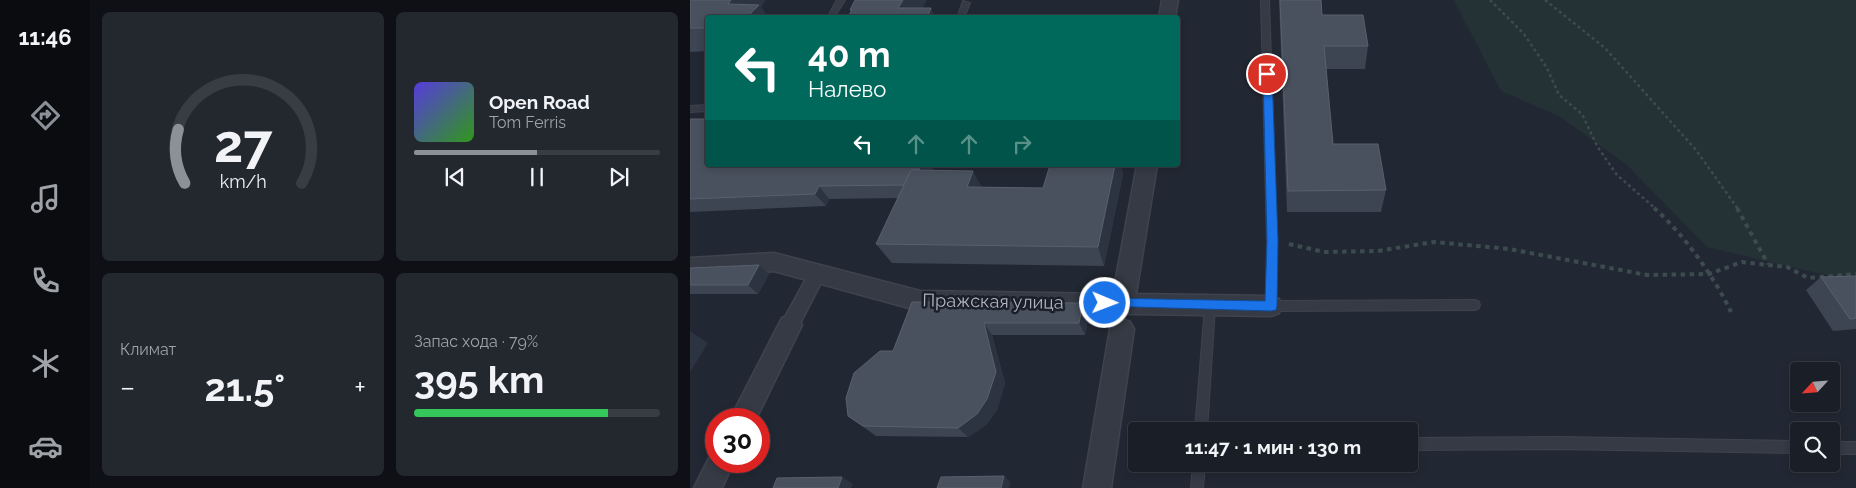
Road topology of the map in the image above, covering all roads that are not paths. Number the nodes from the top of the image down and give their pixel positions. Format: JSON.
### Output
{"nodes":[{"id":1,"x":842,"y":0,"type":"edge"},
{"id":2,"x":1170,"y":0,"type":"edge"},
{"id":3,"x":1265,"y":0,"type":"edge"},
{"id":4,"x":966,"y":3,"type":"dead end"},
{"id":5,"x":832,"y":15,"type":"edge"},
{"id":6,"x":961,"y":15,"type":"edge"},
{"id":7,"x":1168,"y":15,"type":"edge"},
{"id":8,"x":705,"y":108,"type":"edge"},
{"id":9,"x":690,"y":109,"type":"edge"},
{"id":10,"x":1147,"y":167,"type":"edge"},
{"id":11,"x":690,"y":267,"type":"edge"},
{"id":12,"x":818,"y":273,"type":"junction"},
{"id":13,"x":1124,"y":303,"type":"junction"},
{"id":14,"x":1475,"y":305,"type":"dead end"},
{"id":15,"x":1210,"y":306,"type":"junction"},
{"id":16,"x":1271,"y":306,"type":"junction"},
{"id":17,"x":790,"y":325,"type":"joint"},
{"id":18,"x":1122,"y":329,"type":"joint"},
{"id":19,"x":748,"y":408,"type":"edge"},
{"id":20,"x":1202,"y":422,"type":"edge"},
{"id":21,"x":1418,"y":444,"type":"edge"},
{"id":22,"x":1790,"y":447,"type":"edge"},
{"id":23,"x":1840,"y":448,"type":"edge"},
{"id":24,"x":1856,"y":448,"type":"edge"},
{"id":25,"x":1199,"y":472,"type":"edge"},
{"id":26,"x":715,"y":473,"type":"edge"},
{"id":27,"x":708,"y":488,"type":"edge"},
{"id":28,"x":1097,"y":488,"type":"edge"},
{"id":29,"x":1198,"y":488,"type":"edge"}],
"edges":[{"from":1,"to":5,"type":"lane"},
{"from":2,"to":7,"type":"street"},
{"from":3,"to":16,"type":"lane"},
{"from":4,"to":6,"type":"lane"},
{"from":8,"to":9,"type":"lane"},
{"from":10,"to":13,"type":"street"},
{"from":11,"to":12,"type":"street","name":"Пражская улица"},
{"from":12,"to":13,"type":"street","name":"Пражская улица"},
{"from":12,"to":17,"type":"street"},
{"from":13,"to":15,"type":"street","name":"Пражская улица"},
{"from":13,"to":18,"type":"street"},
{"from":14,"to":16,"type":"lane"},
{"from":15,"to":16,"type":"street","name":"Пражская улица"},
{"from":15,"to":20,"type":"lane"},
{"from":17,"to":19,"type":"street"},
{"from":18,"to":28,"type":"street"},
{"from":21,"to":22,"type":"lane"},
{"from":23,"to":24,"type":"lane"},
{"from":25,"to":29,"type":"lane"},
{"from":26,"to":27,"type":"street"}]}
